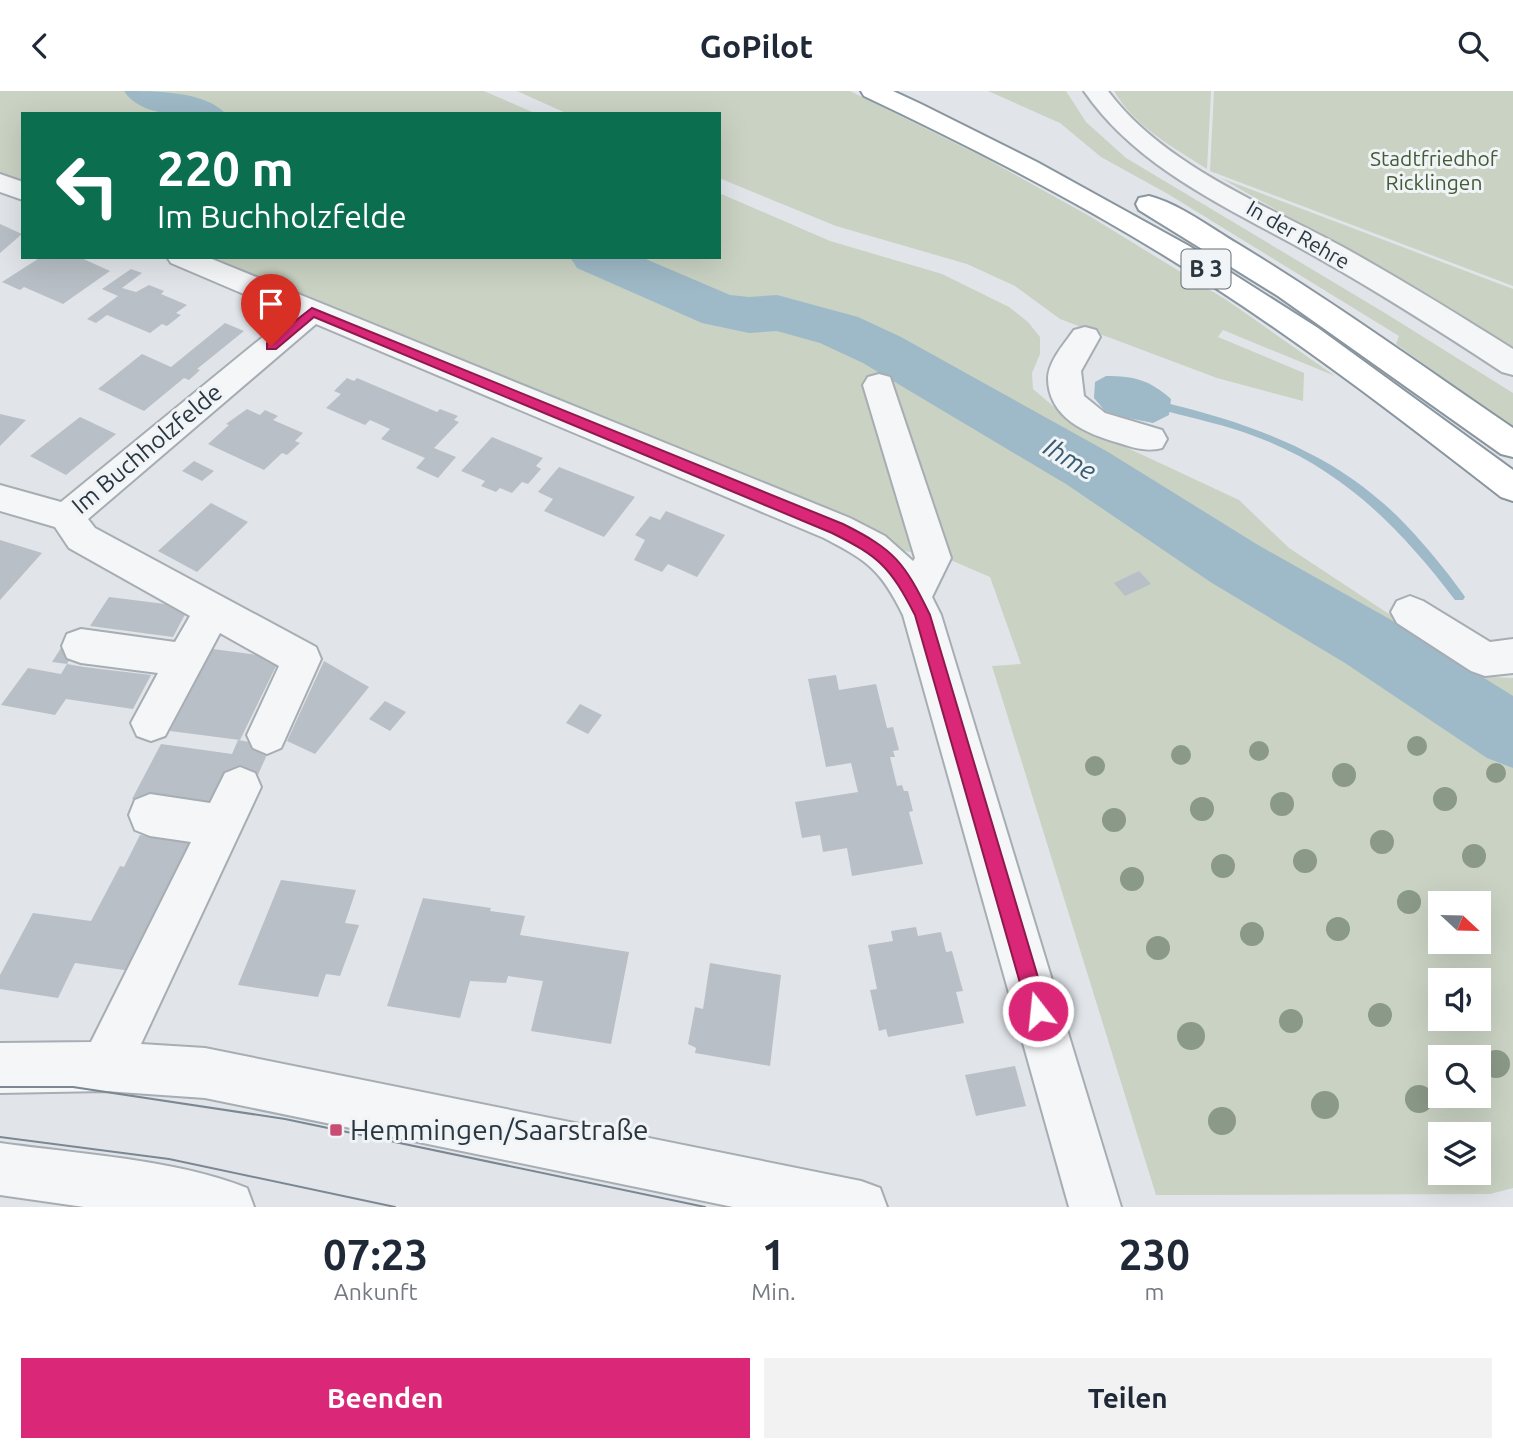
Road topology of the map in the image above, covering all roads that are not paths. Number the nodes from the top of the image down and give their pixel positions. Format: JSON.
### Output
{"nodes":[{"id":1,"x":873,"y":91,"type":"edge"},
{"id":2,"x":930,"y":91,"type":"edge"},
{"id":3,"x":1096,"y":91,"type":"edge"},
{"id":4,"x":0,"y":182,"type":"edge"},
{"id":5,"x":21,"y":191,"type":"edge"},
{"id":6,"x":186,"y":259,"type":"edge"},
{"id":7,"x":312,"y":312,"type":"junction"},
{"id":8,"x":1084,"y":337,"type":"dead end"},
{"id":9,"x":1513,"y":364,"type":"edge"},
{"id":10,"x":879,"y":385,"type":"dead end"},
{"id":11,"x":1150,"y":439,"type":"dead end"},
{"id":12,"x":1513,"y":445,"type":"edge"},
{"id":13,"x":1513,"y":488,"type":"edge"},
{"id":14,"x":0,"y":498,"type":"edge"},
{"id":15,"x":67,"y":517,"type":"junction"},
{"id":16,"x":913,"y":597,"type":"junction"},
{"id":17,"x":213,"y":610,"type":"junction"},
{"id":18,"x":1410,"y":612,"type":"dead end"},
{"id":19,"x":81,"y":646,"type":"dead end"},
{"id":20,"x":1513,"y":656,"type":"edge"},
{"id":21,"x":185,"y":660,"type":"junction"},
{"id":22,"x":150,"y":723,"type":"dead end"},
{"id":23,"x":267,"y":735,"type":"dead end"},
{"id":24,"x":150,"y":815,"type":"dead end"},
{"id":25,"x":105,"y":1066,"type":"junction"},
{"id":26,"x":0,"y":1068,"type":"edge"},
{"id":27,"x":0,"y":1169,"type":"edge"},
{"id":28,"x":228,"y":1207,"type":"edge"},
{"id":29,"x":861,"y":1207,"type":"edge"},
{"id":30,"x":1095,"y":1207,"type":"edge"}],
"edges":[{"from":1,"to":13,"type":"highway","number":"B 3"},
{"from":2,"to":12,"type":"highway","number":"B 3"},
{"from":3,"to":9,"type":"street","name":"In der Rehre"},
{"from":4,"to":5,"type":"street"},
{"from":6,"to":7,"type":"street"},
{"from":7,"to":15,"type":"street","name":"Im Buchholzfelde"},
{"from":7,"to":16,"type":"street"},
{"from":8,"to":11,"type":"street"},
{"from":10,"to":16,"type":"street"},
{"from":14,"to":15,"type":"street","name":"Im Buchholzfelde"},
{"from":15,"to":17,"type":"street"},
{"from":16,"to":30,"type":"street"},
{"from":17,"to":21,"type":"street"},
{"from":17,"to":23,"type":"street"},
{"from":18,"to":20,"type":"street"},
{"from":19,"to":21,"type":"street"},
{"from":21,"to":22,"type":"street"},
{"from":24,"to":25,"type":"street"},
{"from":25,"to":26,"type":"street"},
{"from":25,"to":29,"type":"street"},
{"from":27,"to":28,"type":"street"}]}
